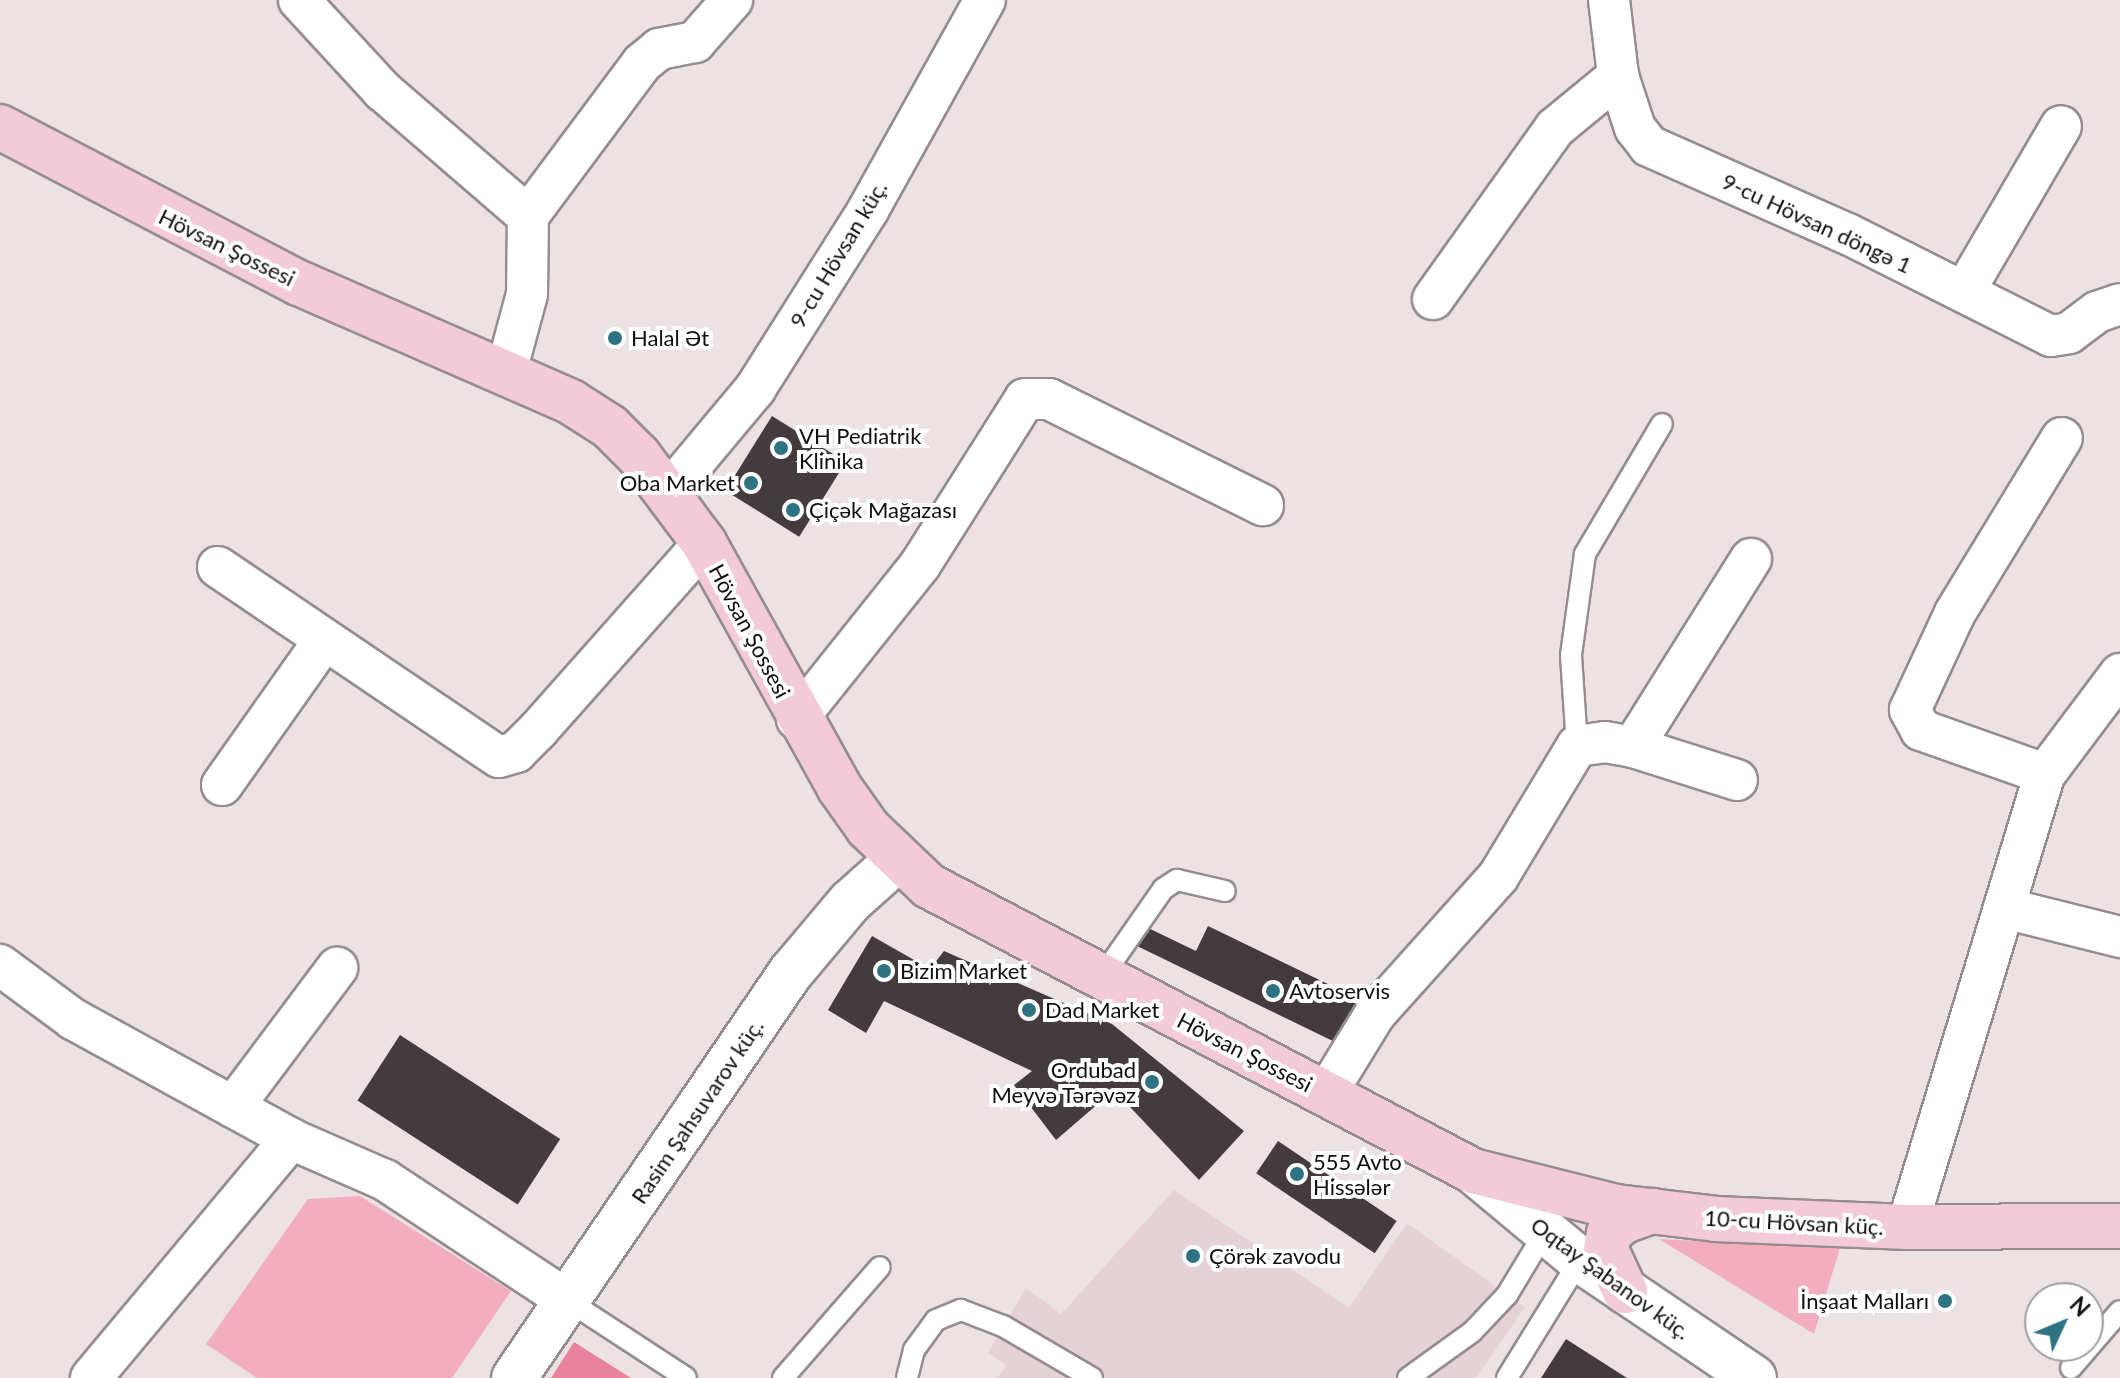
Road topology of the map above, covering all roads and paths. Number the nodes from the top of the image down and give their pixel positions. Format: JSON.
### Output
{"nodes":[{"id":1,"x":299,"y":0,"type":"edge"},
{"id":2,"x":732,"y":0,"type":"edge"},
{"id":3,"x":985,"y":0,"type":"edge"},
{"id":4,"x":1609,"y":0,"type":"edge"},
{"id":5,"x":1618,"y":76,"type":"junction"},
{"id":6,"x":2061,"y":126,"type":"dead end"},
{"id":7,"x":0,"y":127,"type":"edge"},
{"id":8,"x":528,"y":216,"type":"junction"},
{"id":9,"x":1964,"y":292,"type":"junction"},
{"id":10,"x":1433,"y":299,"type":"dead end"},
{"id":11,"x":2120,"y":304,"type":"edge"},
{"id":12,"x":506,"y":372,"type":"junction"},
{"id":13,"x":1662,"y":424,"type":"dead end"},
{"id":14,"x":2062,"y":438,"type":"dead end"},
{"id":15,"x":668,"y":493,"type":"junction"},
{"id":16,"x":1263,"y":505,"type":"dead end"},
{"id":17,"x":704,"y":543,"type":"junction"},
{"id":18,"x":1751,"y":559,"type":"dead end"},
{"id":19,"x":218,"y":567,"type":"dead end"},
{"id":20,"x":323,"y":642,"type":"junction"},
{"id":21,"x":2120,"y":674,"type":"edge"},
{"id":22,"x":797,"y":719,"type":"junction"},
{"id":23,"x":1577,"y":746,"type":"junction"},
{"id":24,"x":1633,"y":747,"type":"junction"},
{"id":25,"x":2045,"y":774,"type":"junction"},
{"id":26,"x":1737,"y":780,"type":"dead end"},
{"id":27,"x":222,"y":785,"type":"dead end"},
{"id":28,"x":898,"y":859,"type":"junction"},
{"id":29,"x":1225,"y":891,"type":"dead end"},
{"id":30,"x":2004,"y":908,"type":"junction"},
{"id":31,"x":2120,"y":937,"type":"edge"},
{"id":32,"x":0,"y":965,"type":"edge"},
{"id":33,"x":337,"y":968,"type":"dead end"},
{"id":34,"x":1101,"y":978,"type":"junction"},
{"id":35,"x":1326,"y":1094,"type":"junction"},
{"id":36,"x":233,"y":1107,"type":"junction"},
{"id":37,"x":291,"y":1139,"type":"junction"},
{"id":38,"x":1473,"y":1171,"type":"junction"},
{"id":39,"x":1652,"y":1211,"type":"junction"},
{"id":40,"x":2120,"y":1226,"type":"edge"},
{"id":41,"x":1907,"y":1227,"type":"junction"},
{"id":42,"x":1545,"y":1232,"type":"junction"},
{"id":43,"x":1580,"y":1260,"type":"junction"},
{"id":44,"x":880,"y":1267,"type":"dead end"},
{"id":45,"x":1625,"y":1291,"type":"junction"},
{"id":46,"x":567,"y":1300,"type":"junction"},
{"id":47,"x":2120,"y":1311,"type":"edge"},
{"id":48,"x":2071,"y":1368,"type":"dead end"},
{"id":49,"x":91,"y":1378,"type":"edge"},
{"id":50,"x":514,"y":1378,"type":"edge"},
{"id":51,"x":686,"y":1378,"type":"edge"},
{"id":52,"x":783,"y":1378,"type":"edge"},
{"id":53,"x":907,"y":1378,"type":"edge"},
{"id":54,"x":1092,"y":1378,"type":"edge"},
{"id":55,"x":1408,"y":1378,"type":"edge"},
{"id":56,"x":1507,"y":1378,"type":"edge"},
{"id":57,"x":1754,"y":1378,"type":"edge"}],
"edges":[{"from":1,"to":8,"type":"street"},
{"from":2,"to":8,"type":"street"},
{"from":3,"to":15,"type":"street","name":"9-cu Hövsan küç."},
{"from":4,"to":5,"type":"street","name":"9-cu Hövsan döngə 1"},
{"from":5,"to":9,"type":"street","name":"9-cu Hövsan döngə 1"},
{"from":5,"to":10,"type":"street"},
{"from":6,"to":9,"type":"street"},
{"from":7,"to":12,"type":"main road","name":"Hövsan Şossesi"},
{"from":8,"to":12,"type":"street"},
{"from":9,"to":11,"type":"street","name":"9-cu Hövsan döngə 1"},
{"from":12,"to":15,"type":"main road","name":"Hövsan Şossesi"},
{"from":13,"to":23,"type":"lane"},
{"from":14,"to":25,"type":"street"},
{"from":15,"to":17,"type":"main road","name":"Hövsan Şossesi"},
{"from":16,"to":22,"type":"street"},
{"from":17,"to":20,"type":"street"},
{"from":17,"to":22,"type":"main road","name":"Hövsan Şossesi"},
{"from":18,"to":24,"type":"street"},
{"from":19,"to":20,"type":"street"},
{"from":20,"to":27,"type":"street"},
{"from":21,"to":25,"type":"street"},
{"from":22,"to":28,"type":"main road","name":"Hövsan Şossesi"},
{"from":23,"to":24,"type":"street"},
{"from":23,"to":35,"type":"street"},
{"from":24,"to":26,"type":"street"},
{"from":25,"to":30,"type":"street"},
{"from":28,"to":34,"type":"main road","name":"Hövsan Şossesi"},
{"from":28,"to":46,"type":"street","name":"Rasim Şahsuvarov küç."},
{"from":29,"to":34,"type":"lane"},
{"from":30,"to":31,"type":"street"},
{"from":30,"to":41,"type":"street"},
{"from":32,"to":36,"type":"street"},
{"from":33,"to":36,"type":"street"},
{"from":34,"to":35,"type":"main road","name":"Hövsan Şossesi"},
{"from":35,"to":38,"type":"main road","name":"Hövsan Şossesi"},
{"from":36,"to":37,"type":"street"},
{"from":37,"to":46,"type":"street"},
{"from":37,"to":49,"type":"street"},
{"from":38,"to":39,"type":"main road","name":"10-cu Hövsan küç."},
{"from":38,"to":42,"type":"street","name":"Oqtay Şabanov küç."},
{"from":39,"to":41,"type":"main road","name":"10-cu Hövsan küç."},
{"from":39,"to":45,"type":"main road"},
{"from":40,"to":41,"type":"main road","name":"10-cu Hövsan küç."},
{"from":42,"to":43,"type":"street","name":"Oqtay Şabanov küç."},
{"from":42,"to":55,"type":"lane"},
{"from":43,"to":45,"type":"street","name":"Oqtay Şabanov küç."},
{"from":43,"to":56,"type":"lane"},
{"from":44,"to":52,"type":"lane"},
{"from":45,"to":57,"type":"street","name":"Oqtay Şabanov küç."},
{"from":46,"to":50,"type":"street","name":"Rasim Şahsuvarov küç."},
{"from":46,"to":51,"type":"lane"},
{"from":47,"to":48,"type":"lane"},
{"from":53,"to":54,"type":"lane"}]}
